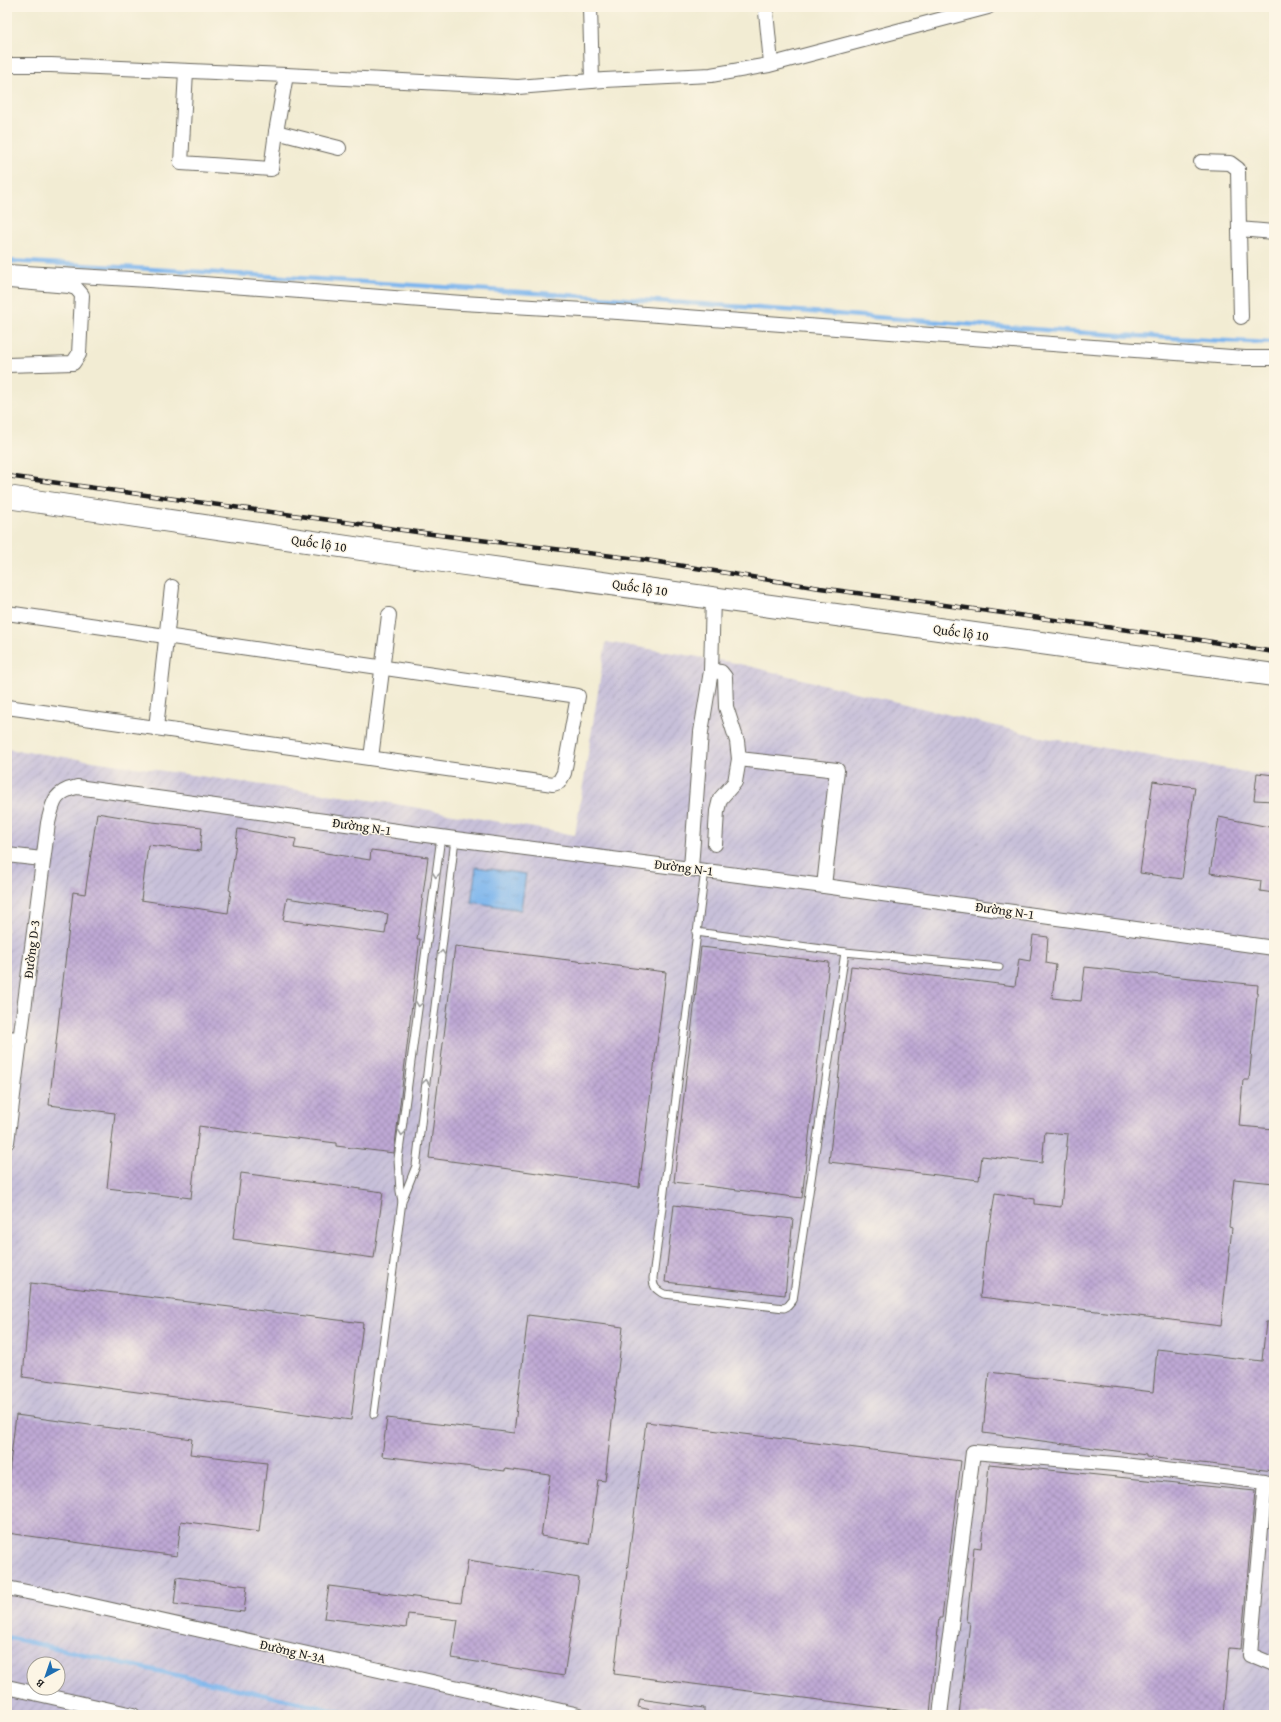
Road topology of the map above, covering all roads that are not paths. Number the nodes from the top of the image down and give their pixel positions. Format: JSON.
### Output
{"nodes":[{"id":1,"x":590,"y":7,"type":"edge"},
{"id":2,"x":768,"y":7,"type":"edge"},
{"id":3,"x":988,"y":7,"type":"edge"},
{"id":4,"x":772,"y":63,"type":"junction"},
{"id":5,"x":7,"y":65,"type":"edge"},
{"id":6,"x":186,"y":71,"type":"junction"},
{"id":7,"x":286,"y":75,"type":"junction"},
{"id":8,"x":592,"y":81,"type":"junction"},
{"id":9,"x":276,"y":132,"type":"junction"},
{"id":10,"x":339,"y":148,"type":"dead end"},
{"id":11,"x":1201,"y":162,"type":"dead end"},
{"id":12,"x":1239,"y":229,"type":"junction"},
{"id":13,"x":1274,"y":232,"type":"edge"},
{"id":14,"x":7,"y":272,"type":"edge"},
{"id":15,"x":7,"y":281,"type":"edge"},
{"id":16,"x":1241,"y":317,"type":"dead end"},
{"id":17,"x":1274,"y":358,"type":"edge"},
{"id":18,"x":7,"y":364,"type":"edge"},
{"id":19,"x":7,"y":497,"type":"edge"},
{"id":20,"x":172,"y":587,"type":"dead end"},
{"id":21,"x":713,"y":597,"type":"junction"},
{"id":22,"x":7,"y":613,"type":"edge"},
{"id":23,"x":389,"y":615,"type":"dead end"},
{"id":24,"x":167,"y":636,"type":"junction"},
{"id":25,"x":382,"y":667,"type":"junction"},
{"id":26,"x":711,"y":671,"type":"junction"},
{"id":27,"x":1274,"y":675,"type":"edge"},
{"id":28,"x":7,"y":707,"type":"edge"},
{"id":29,"x":156,"y":728,"type":"junction"},
{"id":30,"x":371,"y":758,"type":"junction"},
{"id":31,"x":739,"y":758,"type":"junction"},
{"id":32,"x":93,"y":789,"type":"joint"},
{"id":33,"x":441,"y":837,"type":"junction"},
{"id":34,"x":456,"y":839,"type":"junction"},
{"id":35,"x":715,"y":844,"type":"dead end"},
{"id":36,"x":7,"y":855,"type":"edge"},
{"id":37,"x":42,"y":859,"type":"junction"},
{"id":38,"x":691,"y":868,"type":"junction"},
{"id":39,"x":705,"y":870,"type":"junction"},
{"id":40,"x":824,"y":886,"type":"junction"},
{"id":41,"x":696,"y":932,"type":"junction"},
{"id":42,"x":1274,"y":948,"type":"edge"},
{"id":43,"x":845,"y":952,"type":"junction"},
{"id":44,"x":999,"y":967,"type":"dead end"},
{"id":45,"x":14,"y":1038,"type":"edge"},
{"id":46,"x":7,"y":1142,"type":"edge"},
{"id":47,"x":402,"y":1202,"type":"junction"},
{"id":48,"x":374,"y":1414,"type":"dead end"},
{"id":49,"x":7,"y":1588,"type":"edge"},
{"id":50,"x":1274,"y":1665,"type":"edge"},
{"id":51,"x":7,"y":1687,"type":"edge"},
{"id":52,"x":133,"y":1715,"type":"edge"},
{"id":53,"x":579,"y":1715,"type":"edge"},
{"id":54,"x":940,"y":1715,"type":"edge"}],
"edges":[{"from":1,"to":8,"type":"street"},
{"from":2,"to":4,"type":"street"},
{"from":3,"to":4,"type":"street"},
{"from":4,"to":8,"type":"street"},
{"from":5,"to":6,"type":"street"},
{"from":6,"to":7,"type":"street"},
{"from":6,"to":9,"type":"street"},
{"from":7,"to":8,"type":"street"},
{"from":7,"to":9,"type":"street"},
{"from":9,"to":10,"type":"street"},
{"from":11,"to":12,"type":"street"},
{"from":12,"to":13,"type":"street"},
{"from":12,"to":16,"type":"street"},
{"from":14,"to":17,"type":"street"},
{"from":15,"to":18,"type":"street"},
{"from":19,"to":21,"type":"highway","name":"Quốc lộ 10"},
{"from":20,"to":24,"type":"street"},
{"from":21,"to":26,"type":"street"},
{"from":21,"to":27,"type":"highway","name":"Quốc lộ 10"},
{"from":22,"to":24,"type":"street"},
{"from":23,"to":25,"type":"street"},
{"from":24,"to":25,"type":"street"},
{"from":24,"to":29,"type":"street"},
{"from":25,"to":30,"type":"street"},
{"from":25,"to":30,"type":"street"},
{"from":26,"to":31,"type":"street"},
{"from":26,"to":38,"type":"street"},
{"from":28,"to":29,"type":"street"},
{"from":29,"to":30,"type":"street"},
{"from":31,"to":35,"type":"street"},
{"from":31,"to":40,"type":"street"},
{"from":32,"to":33,"type":"street","name":"Đường N-1"},
{"from":32,"to":37,"type":"street","name":"Đường D-3"},
{"from":33,"to":34,"type":"street","name":"Đường N-1"},
{"from":33,"to":47,"type":"lane","one_way":true},
{"from":34,"to":38,"type":"street","name":"Đường N-1"},
{"from":47,"to":34,"type":"lane","one_way":true},
{"from":36,"to":37,"type":"street"},
{"from":37,"to":45,"type":"street","name":"Đường D-3"},
{"from":38,"to":39,"type":"street","name":"Đường N-1"},
{"from":39,"to":40,"type":"street","name":"Đường N-1"},
{"from":39,"to":41,"type":"lane"},
{"from":40,"to":42,"type":"street","name":"Đường N-1"},
{"from":41,"to":43,"type":"lane"},
{"from":41,"to":43,"type":"lane"},
{"from":43,"to":44,"type":"lane"},
{"from":45,"to":46,"type":"street","name":"Đường D-3"},
{"from":47,"to":48,"type":"lane"},
{"from":49,"to":53,"type":"street","name":"Đường N-3A"},
{"from":50,"to":54,"type":"street"},
{"from":51,"to":52,"type":"street"}]}
